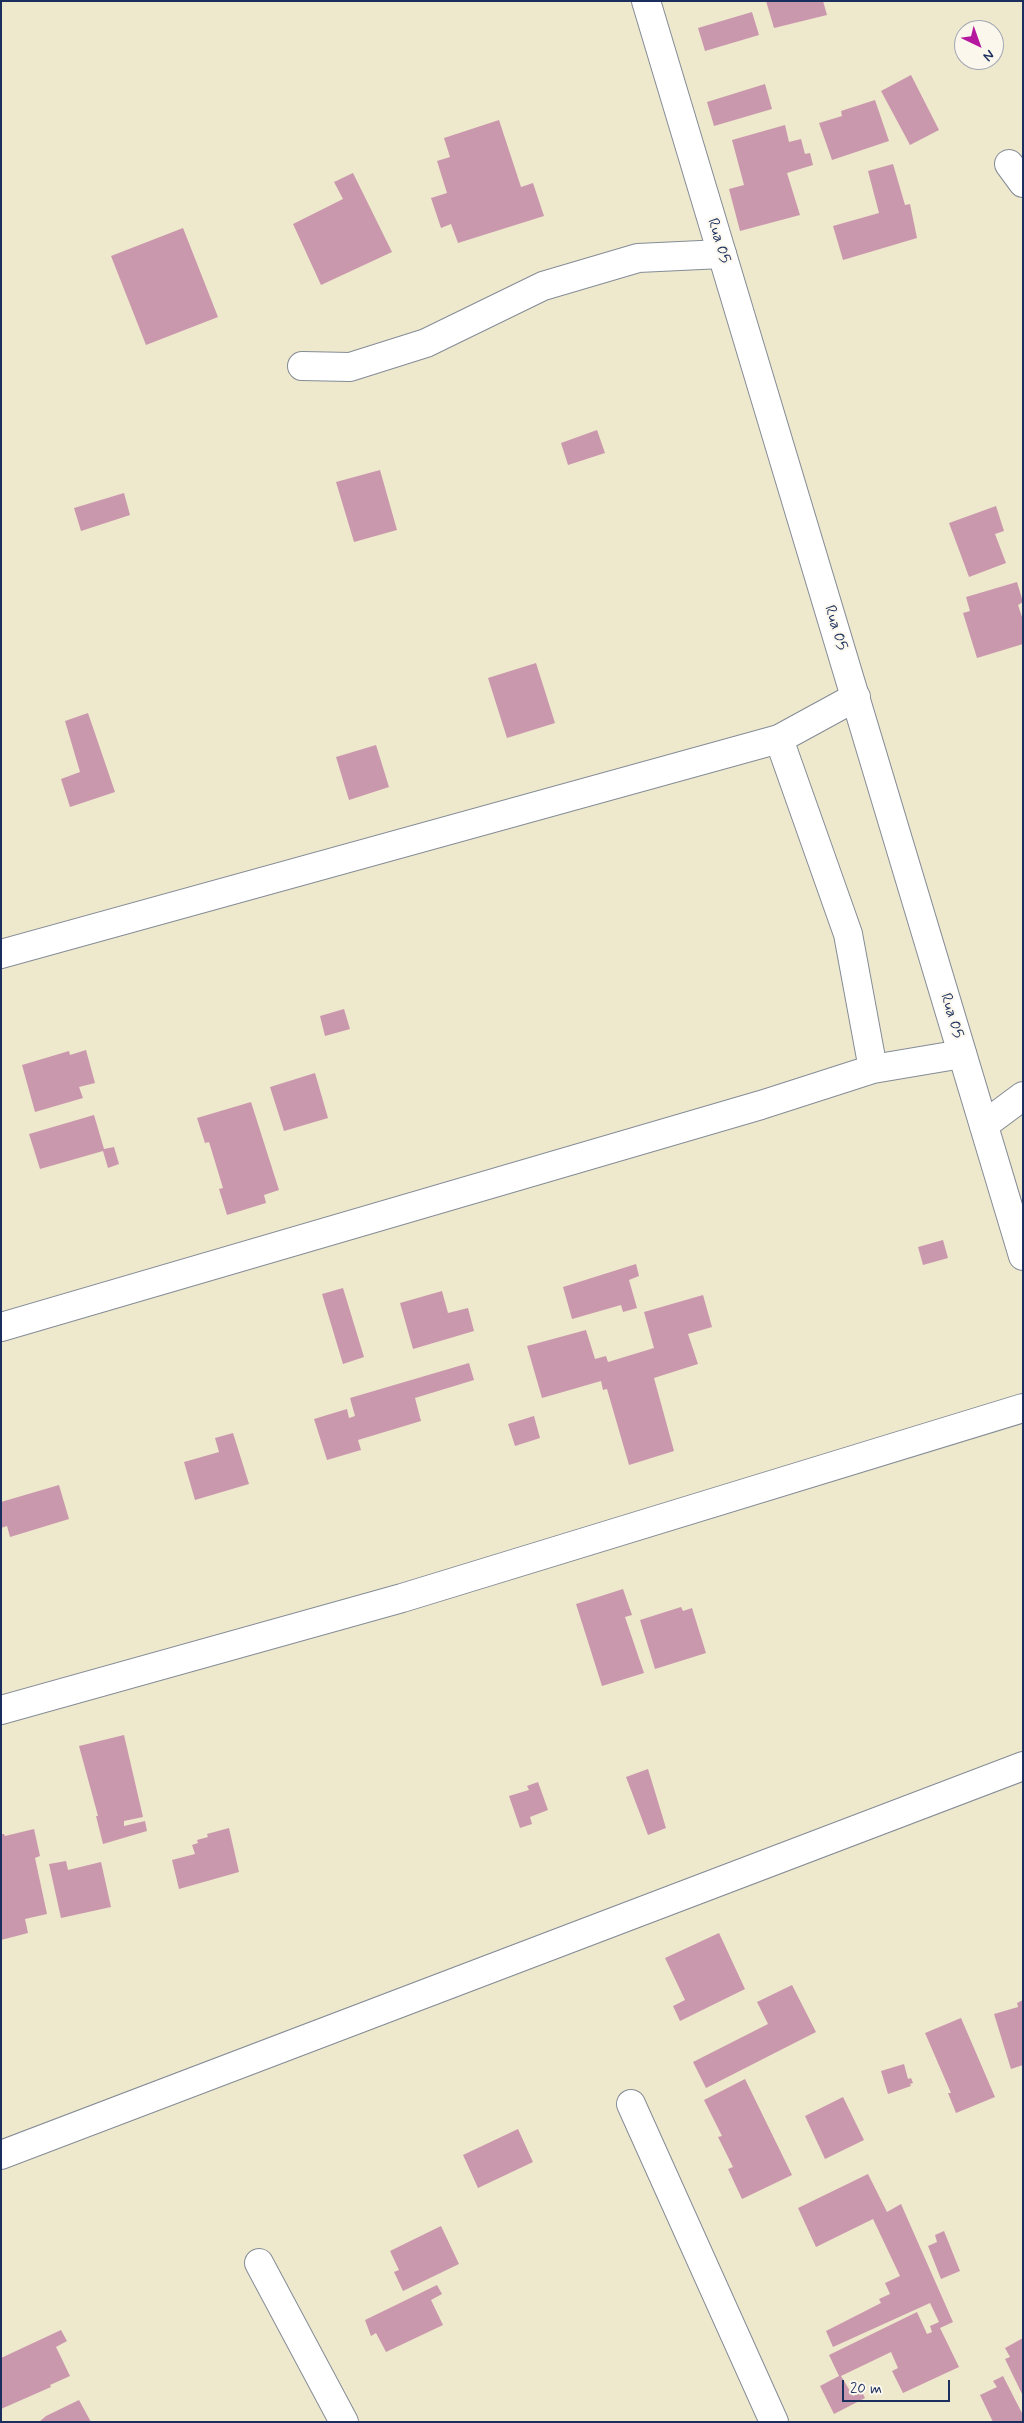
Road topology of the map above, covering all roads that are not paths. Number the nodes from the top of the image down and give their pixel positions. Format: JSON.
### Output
{"nodes":[{"id":1,"x":646,"y":1,"type":"edge"},
{"id":2,"x":722,"y":254,"type":"junction"},
{"id":3,"x":302,"y":366,"type":"dead end"},
{"id":4,"x":856,"y":697,"type":"junction"},
{"id":5,"x":779,"y":739,"type":"junction"},
{"id":6,"x":1,"y":954,"type":"edge"},
{"id":7,"x":962,"y":1054,"type":"junction"},
{"id":8,"x":873,"y":1069,"type":"junction"},
{"id":9,"x":1023,"y":1096,"type":"edge"},
{"id":10,"x":984,"y":1125,"type":"junction"},
{"id":11,"x":1023,"y":1256,"type":"edge"},
{"id":12,"x":1,"y":1327,"type":"edge"},
{"id":13,"x":1023,"y":1408,"type":"edge"},
{"id":14,"x":1,"y":1710,"type":"edge"},
{"id":15,"x":1023,"y":1766,"type":"edge"},
{"id":16,"x":631,"y":2104,"type":"dead end"},
{"id":17,"x":1,"y":2154,"type":"edge"},
{"id":18,"x":259,"y":2263,"type":"dead end"},
{"id":19,"x":344,"y":2422,"type":"edge"},
{"id":20,"x":774,"y":2422,"type":"edge"}],
"edges":[{"from":1,"to":2,"type":"street","name":"Rua 05"},
{"from":2,"to":3,"type":"street"},
{"from":2,"to":4,"type":"street","name":"Rua 05"},
{"from":4,"to":5,"type":"street"},
{"from":4,"to":7,"type":"street","name":"Rua 05"},
{"from":5,"to":6,"type":"street"},
{"from":5,"to":8,"type":"street"},
{"from":7,"to":8,"type":"street"},
{"from":7,"to":10,"type":"street","name":"Rua 05"},
{"from":8,"to":12,"type":"street"},
{"from":9,"to":10,"type":"street"},
{"from":10,"to":11,"type":"street","name":"Rua 05"},
{"from":13,"to":14,"type":"street"},
{"from":15,"to":17,"type":"street"},
{"from":16,"to":20,"type":"street"},
{"from":18,"to":19,"type":"street"}]}
